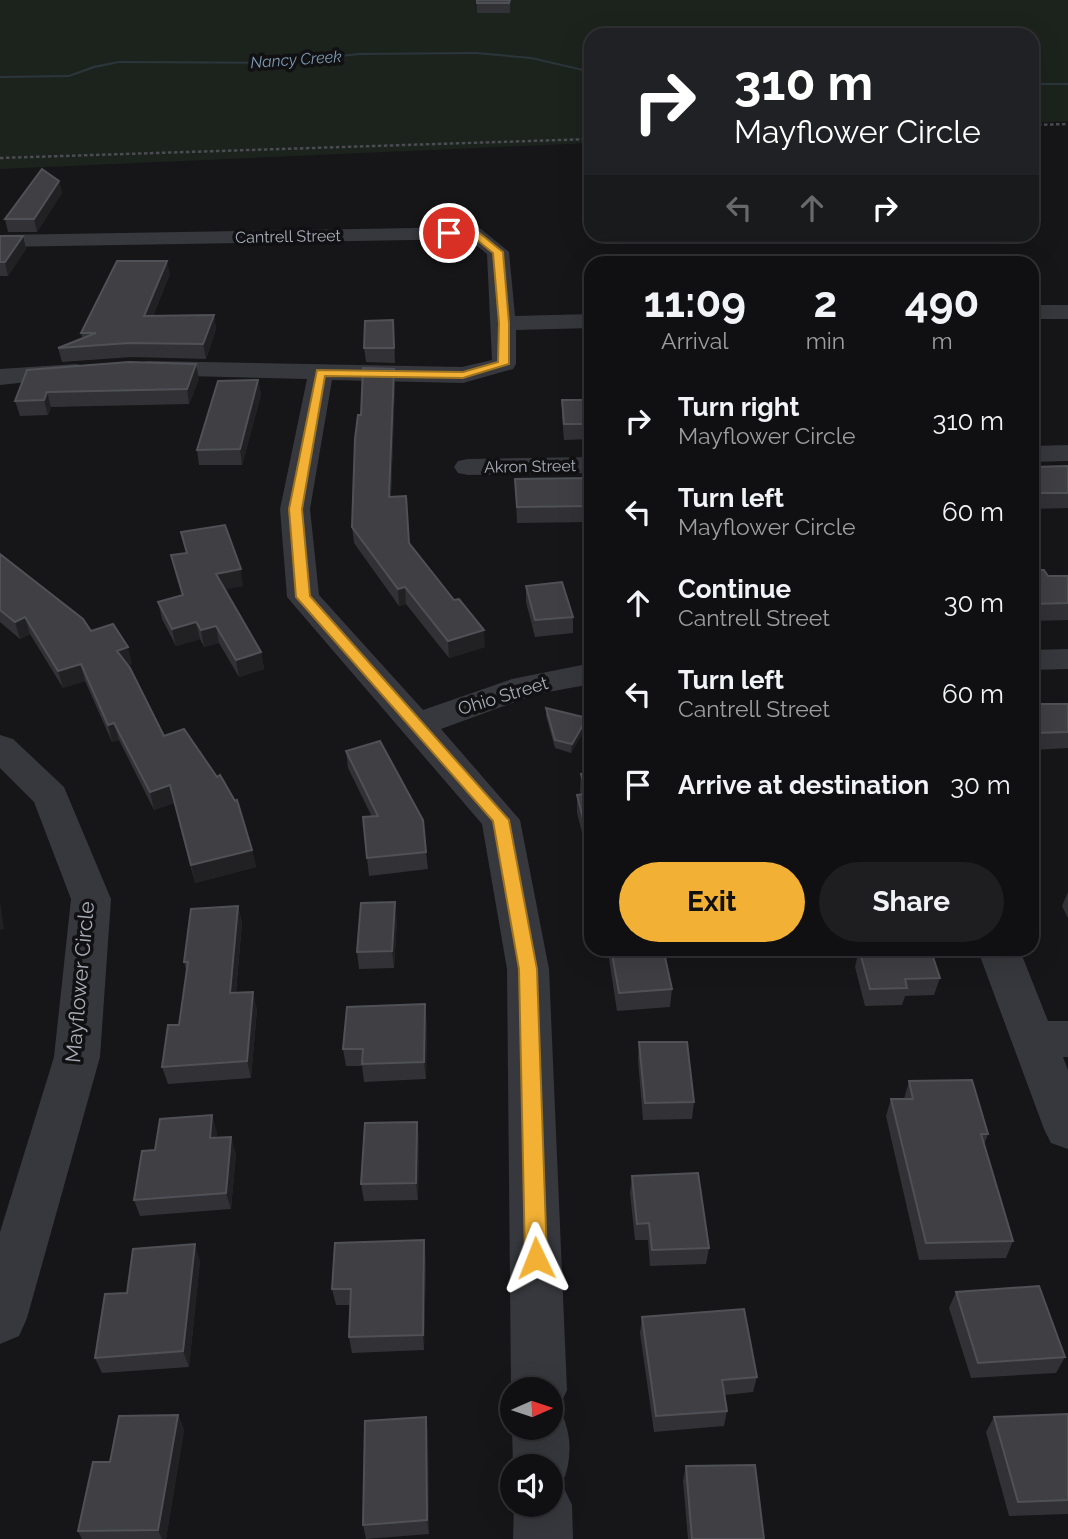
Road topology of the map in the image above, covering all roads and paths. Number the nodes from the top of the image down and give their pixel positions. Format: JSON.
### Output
{"nodes":[{"id":1,"x":0,"y":241,"type":"edge"},
{"id":2,"x":1039,"y":312,"type":"edge"},
{"id":3,"x":1068,"y":312,"type":"edge"},
{"id":4,"x":584,"y":321,"type":"edge"},
{"id":5,"x":504,"y":323,"type":"junction"},
{"id":6,"x":321,"y":373,"type":"junction"},
{"id":7,"x":0,"y":377,"type":"edge"},
{"id":8,"x":1068,"y":453,"type":"edge"},
{"id":9,"x":1039,"y":454,"type":"edge"},
{"id":10,"x":584,"y":465,"type":"edge"},
{"id":11,"x":468,"y":467,"type":"dead end"},
{"id":12,"x":1068,"y":659,"type":"edge"},
{"id":13,"x":1039,"y":660,"type":"edge"},
{"id":14,"x":584,"y":674,"type":"edge"},
{"id":15,"x":418,"y":726,"type":"junction"},
{"id":16,"x":0,"y":747,"type":"edge"},
{"id":17,"x":1003,"y":956,"type":"edge"},
{"id":18,"x":1051,"y":1039,"type":"edge"},
{"id":19,"x":1068,"y":1129,"type":"edge"},
{"id":20,"x":0,"y":1318,"type":"edge"},
{"id":21,"x":539,"y":1377,"type":"edge"},
{"id":22,"x":542,"y":1517,"type":"edge"},
{"id":23,"x":543,"y":1539,"type":"edge"}],
"edges":[{"from":1,"to":5,"type":"street","name":"Cantrell Street"},
{"from":2,"to":3,"type":"street"},
{"from":4,"to":5,"type":"street"},
{"from":5,"to":6,"type":"street"},
{"from":6,"to":7,"type":"street"},
{"from":6,"to":15,"type":"street"},
{"from":8,"to":9,"type":"street"},
{"from":10,"to":11,"type":"street","name":"Akron Street"},
{"from":12,"to":13,"type":"street"},
{"from":14,"to":15,"type":"street","name":"Ohio Street"},
{"from":15,"to":21,"type":"street"},
{"from":16,"to":20,"type":"street","name":"Mayflower Circle"},
{"from":17,"to":18,"type":"street"},
{"from":18,"to":19,"type":"street"},
{"from":22,"to":23,"type":"street"}]}
